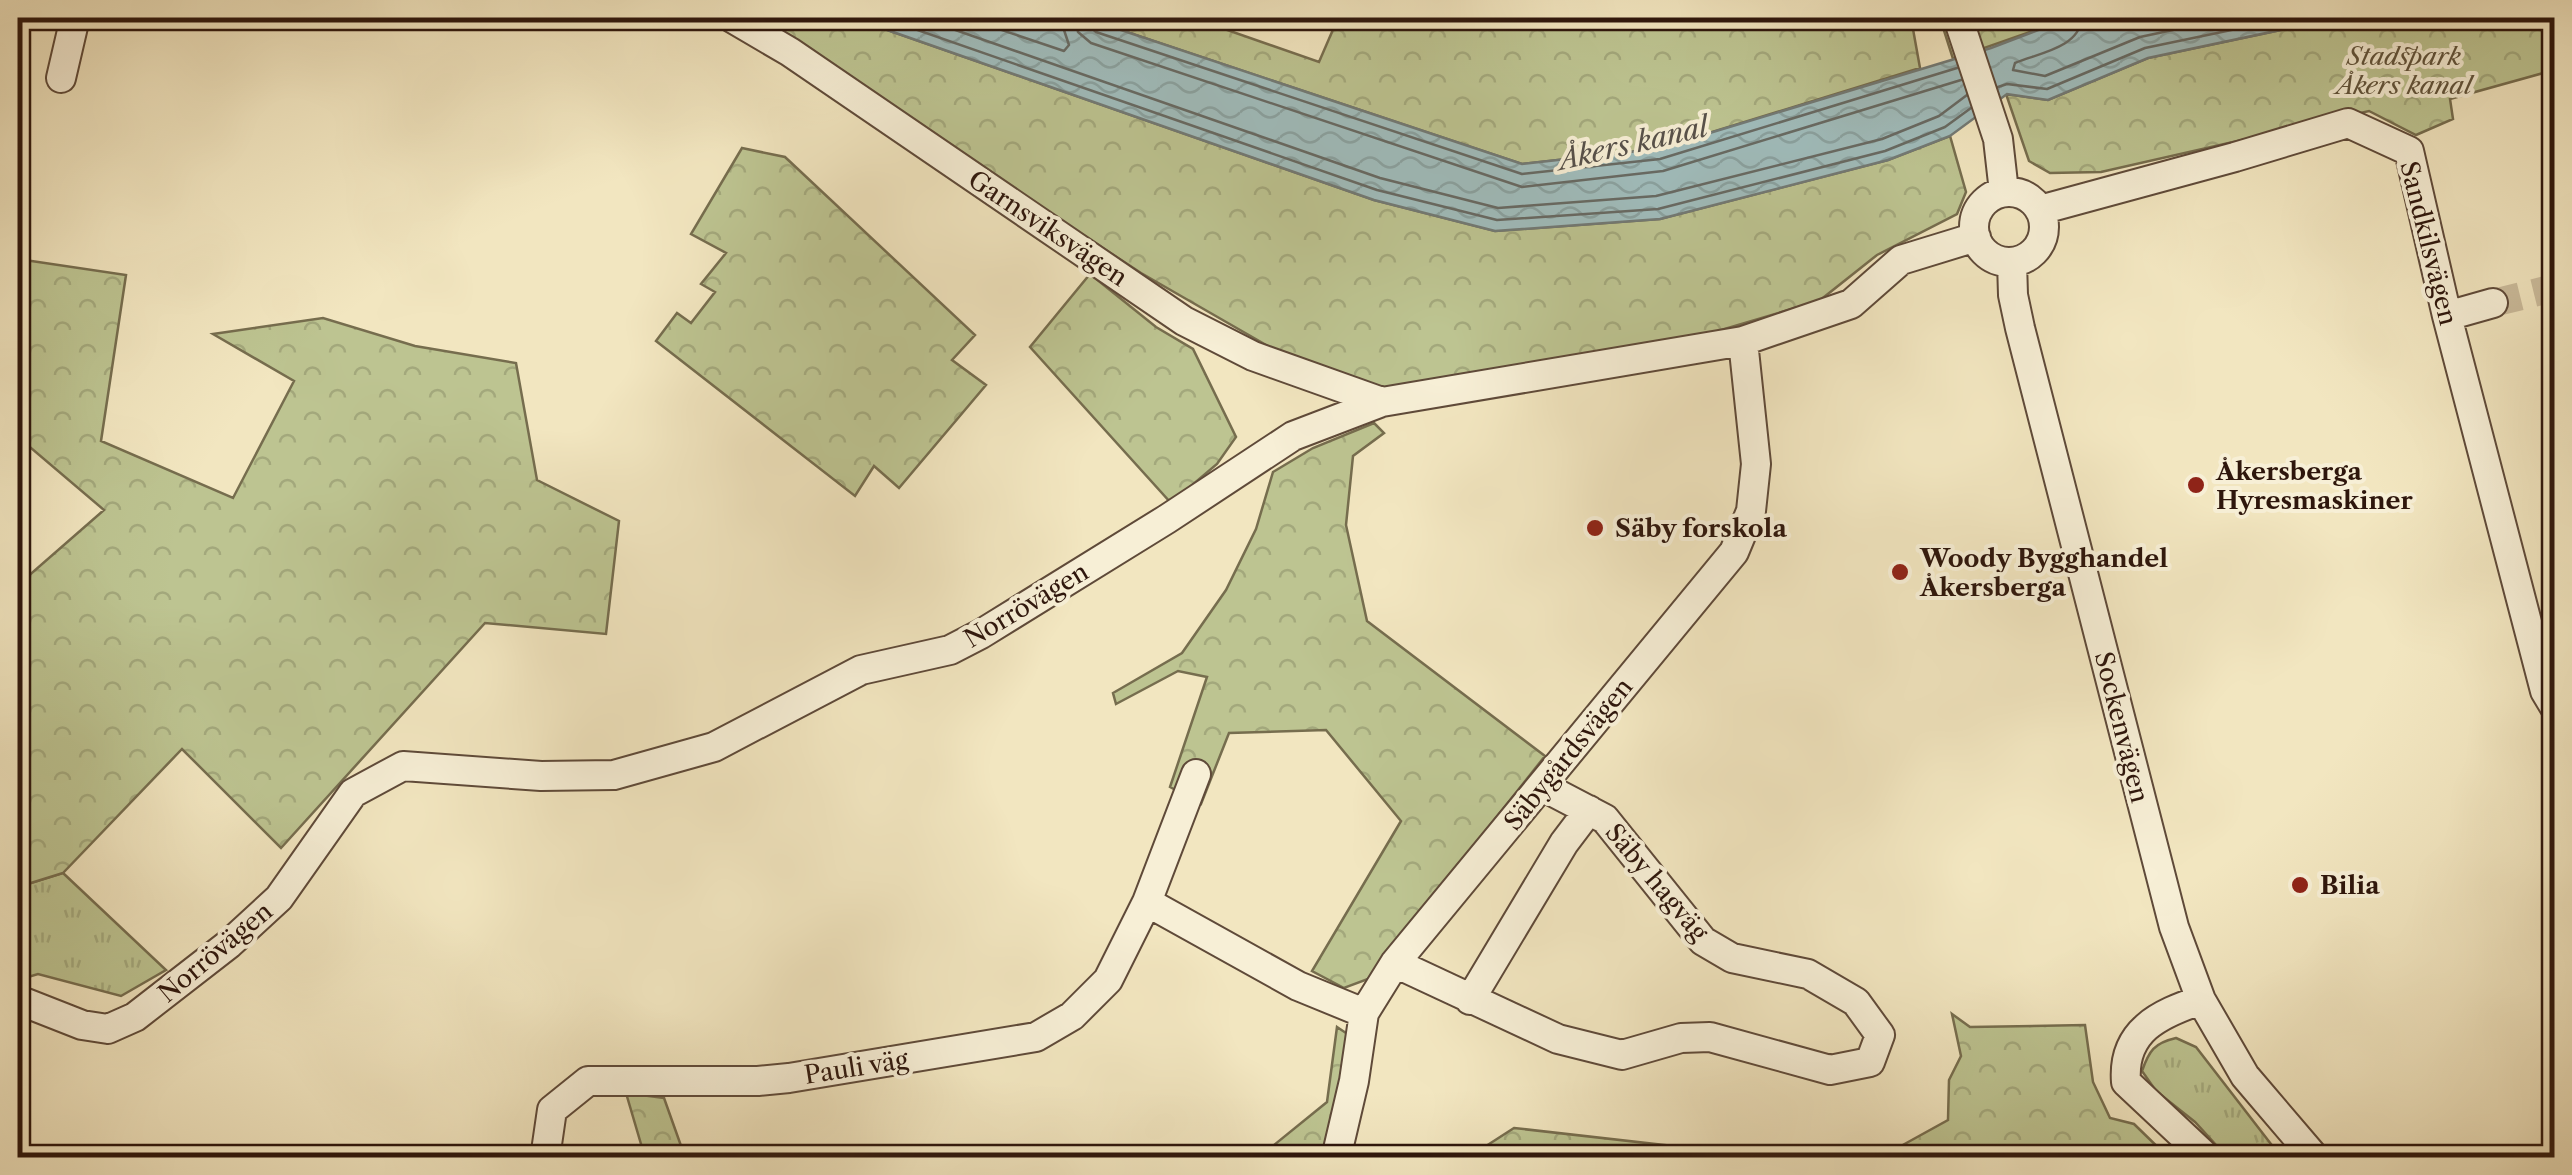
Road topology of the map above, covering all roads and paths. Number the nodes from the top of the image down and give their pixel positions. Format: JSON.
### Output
{"nodes":[{"id":1,"x":74,"y":18,"type":"edge"},
{"id":2,"x":732,"y":18,"type":"edge"},
{"id":3,"x":1958,"y":18,"type":"edge"},
{"id":4,"x":61,"y":78,"type":"dead end"},
{"id":5,"x":2004,"y":192,"type":"junction"},
{"id":6,"x":2040,"y":210,"type":"junction"},
{"id":7,"x":1976,"y":237,"type":"junction"},
{"id":8,"x":2012,"y":262,"type":"junction"},
{"id":9,"x":2493,"y":304,"type":"tunnel mouth"},
{"id":10,"x":2447,"y":316,"type":"junction"},
{"id":11,"x":1743,"y":341,"type":"junction"},
{"id":12,"x":1382,"y":402,"type":"junction"},
{"id":13,"x":2554,"y":706,"type":"edge"},
{"id":14,"x":1196,"y":774,"type":"dead end"},
{"id":15,"x":1542,"y":786,"type":"junction"},
{"id":16,"x":1589,"y":810,"type":"junction"},
{"id":17,"x":1146,"y":902,"type":"junction"},
{"id":18,"x":1395,"y":963,"type":"junction"},
{"id":19,"x":1470,"y":1000,"type":"junction"},
{"id":20,"x":2201,"y":1000,"type":"junction"},
{"id":21,"x":18,"y":1004,"type":"edge"},
{"id":22,"x":1364,"y":1013,"type":"junction"},
{"id":23,"x":545,"y":1158,"type":"edge"},
{"id":24,"x":1336,"y":1158,"type":"edge"},
{"id":25,"x":2207,"y":1158,"type":"edge"},
{"id":26,"x":2315,"y":1158,"type":"edge"}],
"edges":[{"from":1,"to":4,"type":"street"},
{"from":2,"to":12,"type":"street","name":"Garnsviksvägen"},
{"from":3,"to":5,"type":"street"},
{"from":5,"to":6,"type":"street"},
{"from":5,"to":7,"type":"street"},
{"from":6,"to":8,"type":"street"},
{"from":6,"to":10,"type":"street","name":"Sandkilsvägen"},
{"from":7,"to":8,"type":"street"},
{"from":7,"to":11,"type":"street","name":"Norrövägen"},
{"from":8,"to":20,"type":"street","name":"Sockenvägen"},
{"from":9,"to":10,"type":"street"},
{"from":10,"to":13,"type":"street","name":"Sandkilsvägen"},
{"from":11,"to":12,"type":"street","name":"Norrövägen"},
{"from":11,"to":15,"type":"street","name":"Säbygårdsvägen"},
{"from":12,"to":21,"type":"street","name":"Norrövägen"},
{"from":14,"to":17,"type":"street","name":"Pauli väg"},
{"from":15,"to":16,"type":"street","name":"Säby hagväg"},
{"from":15,"to":18,"type":"street","name":"Säbygårdsvägen"},
{"from":16,"to":19,"type":"street"},
{"from":16,"to":19,"type":"street","name":"Säby hagväg"},
{"from":17,"to":22,"type":"street"},
{"from":17,"to":23,"type":"street","name":"Pauli väg"},
{"from":18,"to":19,"type":"street","name":"Säby hagväg"},
{"from":18,"to":22,"type":"street","name":"Säbygårdsvägen"},
{"from":20,"to":25,"type":"street"},
{"from":20,"to":26,"type":"street","name":"Sockenvägen"},
{"from":22,"to":24,"type":"street","name":"Säbygårdsvägen"}]}
